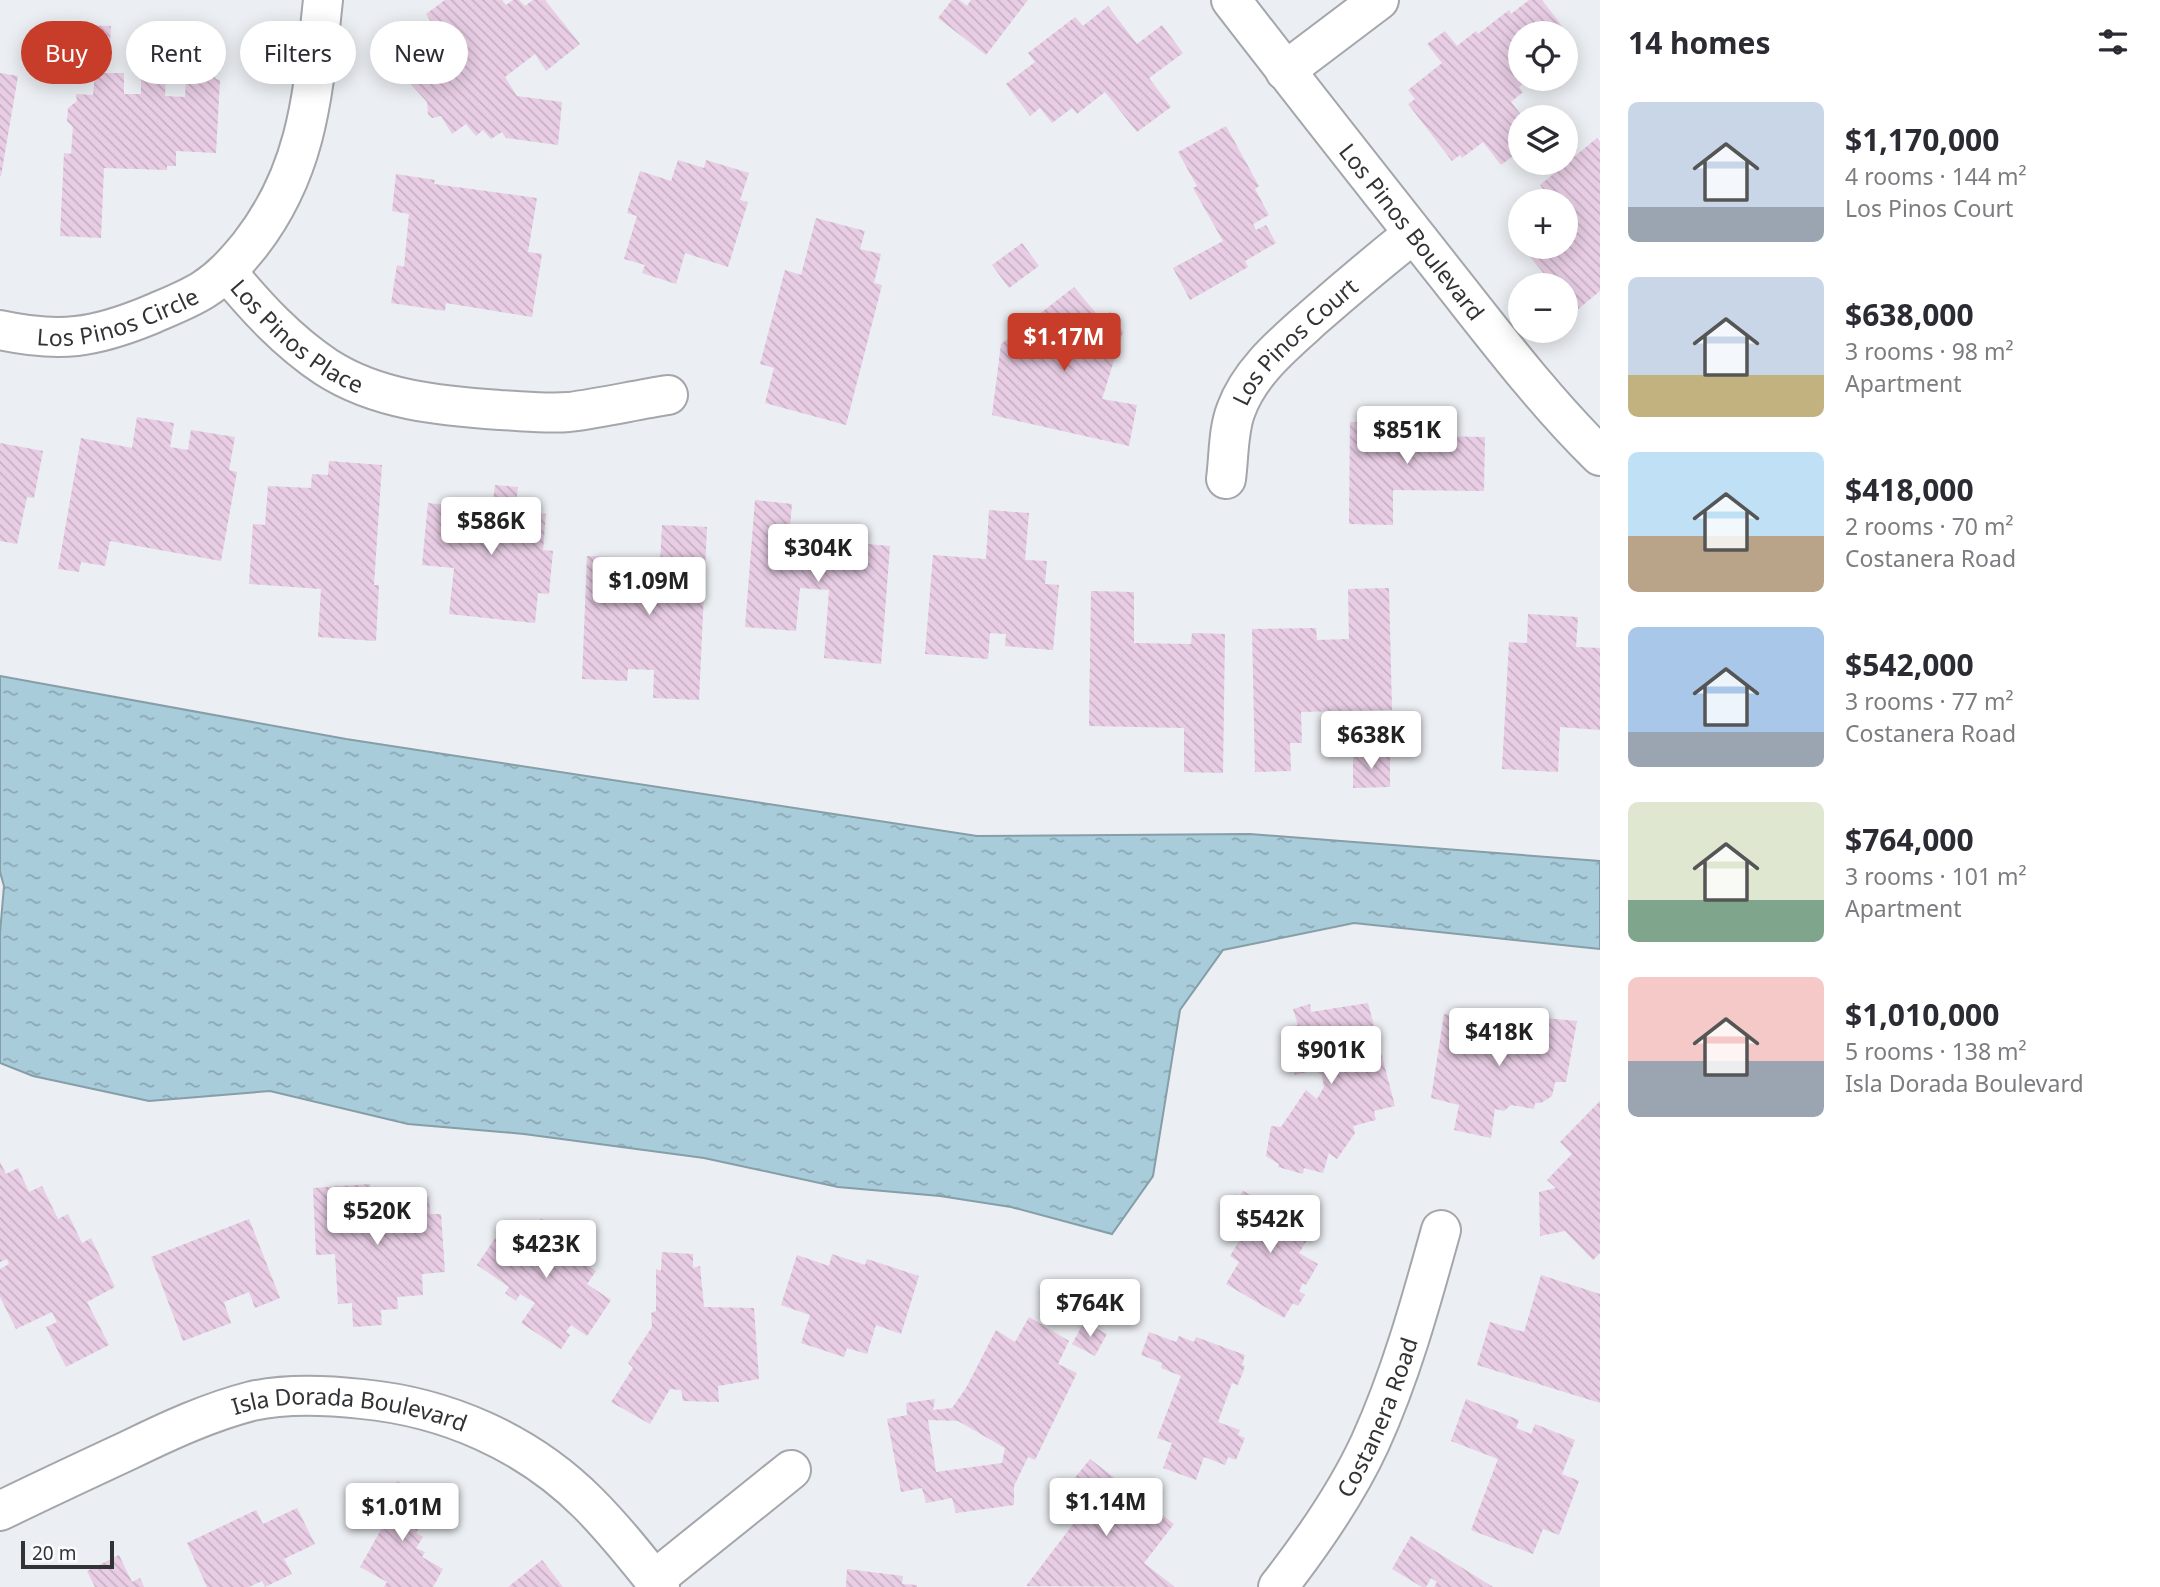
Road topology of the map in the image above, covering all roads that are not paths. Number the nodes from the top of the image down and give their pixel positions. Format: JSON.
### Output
{"nodes":[{"id":1,"x":323,"y":0,"type":"edge"},
{"id":2,"x":1231,"y":0,"type":"edge"},
{"id":3,"x":1379,"y":0,"type":"edge"},
{"id":4,"x":1286,"y":71,"type":"junction"},
{"id":5,"x":1413,"y":234,"type":"junction"},
{"id":6,"x":227,"y":272,"type":"junction"},
{"id":7,"x":0,"y":330,"type":"edge"},
{"id":8,"x":668,"y":395,"type":"dead end"},
{"id":9,"x":1600,"y":456,"type":"edge"},
{"id":10,"x":1226,"y":479,"type":"dead end"},
{"id":11,"x":1441,"y":1230,"type":"dead end"},
{"id":12,"x":791,"y":1470,"type":"dead end"},
{"id":13,"x":0,"y":1511,"type":"edge"},
{"id":14,"x":657,"y":1584,"type":"edge"},
{"id":15,"x":1278,"y":1587,"type":"edge"}],
"edges":[{"from":1,"to":6,"type":"street","name":"Los Pinos Place"},
{"from":2,"to":4,"type":"street","name":"Los Pinos Boulevard"},
{"from":3,"to":4,"type":"street"},
{"from":4,"to":5,"type":"street","name":"Los Pinos Boulevard"},
{"from":5,"to":9,"type":"street","name":"Los Pinos Boulevard"},
{"from":5,"to":10,"type":"street","name":"Los Pinos Court"},
{"from":6,"to":7,"type":"street","name":"Los Pinos Circle"},
{"from":6,"to":8,"type":"street","name":"Los Pinos Place"},
{"from":11,"to":15,"type":"street","name":"Costanera Road"},
{"from":12,"to":14,"type":"street"},
{"from":13,"to":14,"type":"street","name":"Isla Dorada Boulevard"}]}
